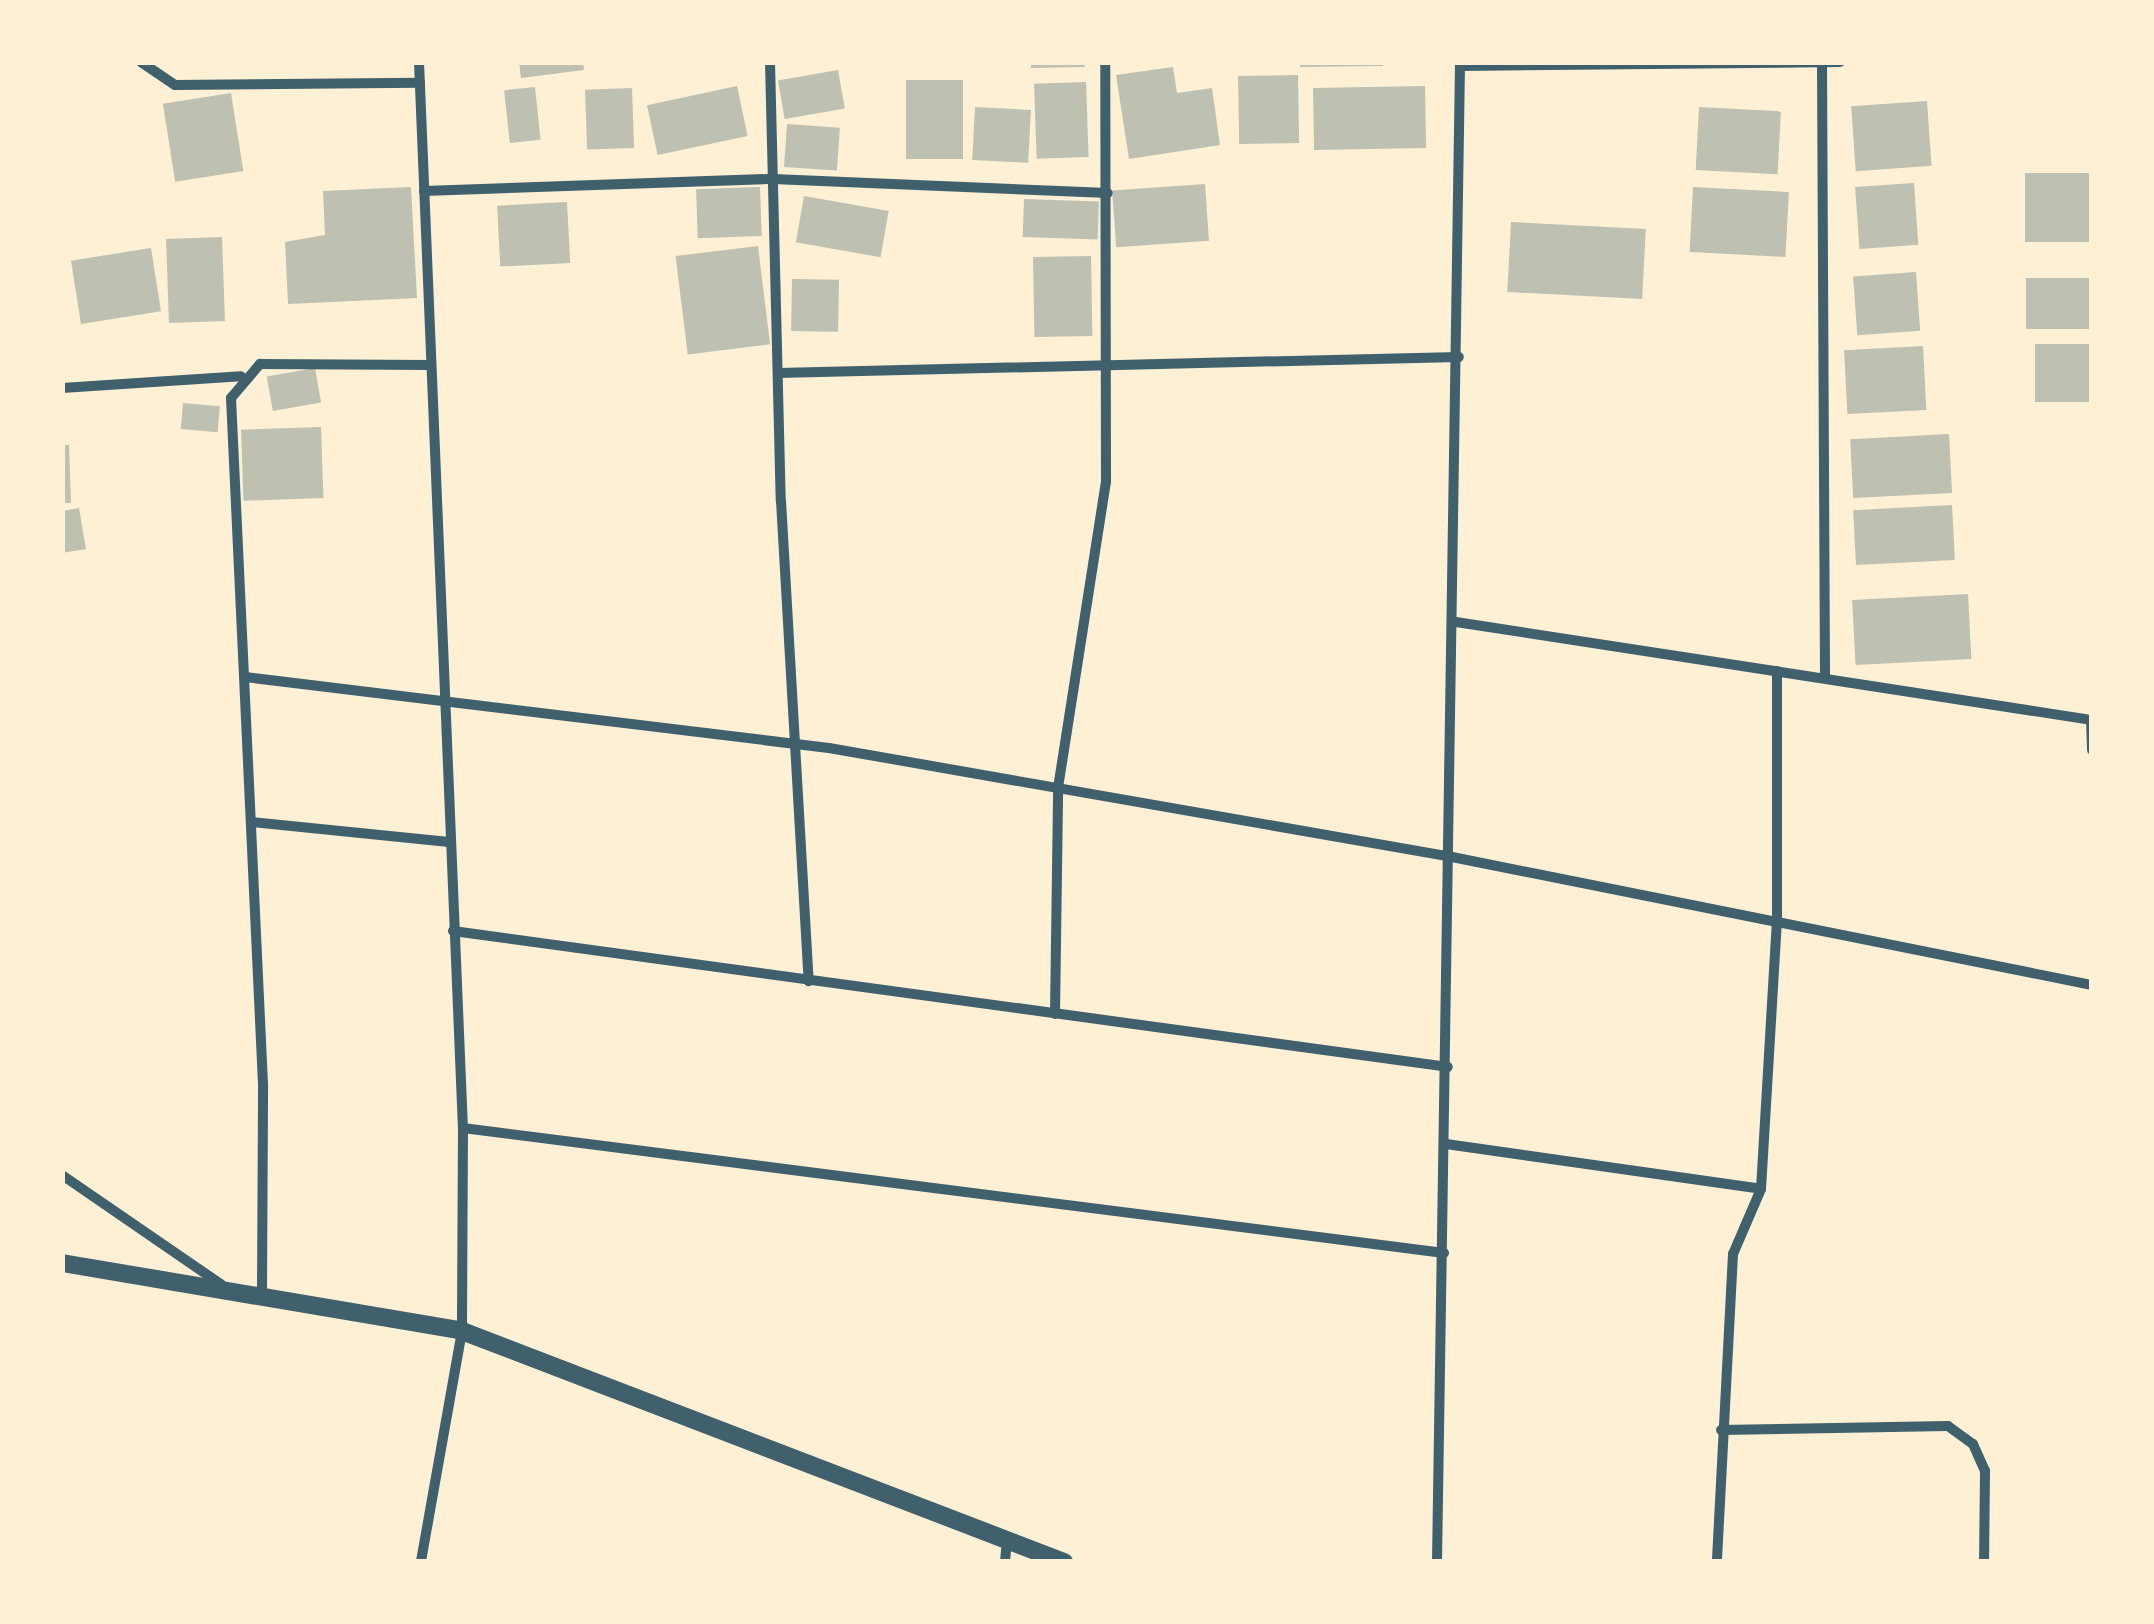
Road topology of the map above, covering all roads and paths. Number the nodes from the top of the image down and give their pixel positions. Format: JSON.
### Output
{"nodes":[{"id":1,"x":141,"y":62,"type":"edge"},
{"id":2,"x":420,"y":62,"type":"edge"},
{"id":3,"x":770,"y":62,"type":"edge"},
{"id":4,"x":1105,"y":62,"type":"edge"},
{"id":5,"x":1840,"y":62,"type":"edge"},
{"id":6,"x":1822,"y":63,"type":"edge"},
{"id":7,"x":1460,"y":64,"type":"edge"},
{"id":8,"x":420,"y":82,"type":"junction"},
{"id":9,"x":773,"y":179,"type":"junction"},
{"id":10,"x":424,"y":190,"type":"junction"},
{"id":11,"x":1108,"y":192,"type":"junction"},
{"id":12,"x":1459,"y":357,"type":"junction"},
{"id":13,"x":429,"y":364,"type":"junction"},
{"id":14,"x":1106,"y":364,"type":"junction"},
{"id":15,"x":778,"y":373,"type":"junction"},
{"id":16,"x":241,"y":376,"type":"junction"},
{"id":17,"x":62,"y":388,"type":"edge"},
{"id":18,"x":1456,"y":622,"type":"junction"},
{"id":19,"x":1777,"y":670,"type":"junction"},
{"id":20,"x":245,"y":677,"type":"junction"},
{"id":21,"x":1825,"y":678,"type":"junction"},
{"id":22,"x":441,"y":698,"type":"junction"},
{"id":23,"x":2091,"y":720,"type":"edge"},
{"id":24,"x":795,"y":744,"type":"junction"},
{"id":25,"x":2092,"y":750,"type":"edge"},
{"id":26,"x":1058,"y":788,"type":"junction"},
{"id":27,"x":252,"y":822,"type":"junction"},
{"id":28,"x":449,"y":842,"type":"junction"},
{"id":29,"x":1452,"y":858,"type":"junction"},
{"id":30,"x":1777,"y":922,"type":"junction"},
{"id":31,"x":453,"y":931,"type":"junction"},
{"id":32,"x":809,"y":981,"type":"junction"},
{"id":33,"x":2092,"y":986,"type":"edge"},
{"id":34,"x":1056,"y":1014,"type":"junction"},
{"id":35,"x":1448,"y":1067,"type":"junction"},
{"id":36,"x":462,"y":1128,"type":"junction"},
{"id":37,"x":1446,"y":1144,"type":"junction"},
{"id":38,"x":62,"y":1175,"type":"edge"},
{"id":39,"x":1762,"y":1189,"type":"junction"},
{"id":40,"x":1444,"y":1253,"type":"junction"},
{"id":41,"x":62,"y":1264,"type":"edge"},
{"id":42,"x":222,"y":1285,"type":"junction"},
{"id":43,"x":262,"y":1290,"type":"junction"},
{"id":44,"x":462,"y":1331,"type":"junction"},
{"id":45,"x":1721,"y":1430,"type":"junction"},
{"id":46,"x":1007,"y":1540,"type":"junction"},
{"id":47,"x":421,"y":1562,"type":"edge"},
{"id":48,"x":1005,"y":1562,"type":"edge"},
{"id":49,"x":1064,"y":1562,"type":"edge"},
{"id":50,"x":1438,"y":1562,"type":"edge"},
{"id":51,"x":1717,"y":1562,"type":"edge"},
{"id":52,"x":1984,"y":1562,"type":"edge"}],
"edges":[{"from":1,"to":8,"type":"street"},
{"from":2,"to":8,"type":"street"},
{"from":3,"to":9,"type":"street"},
{"from":4,"to":11,"type":"street"},
{"from":5,"to":6,"type":"street"},
{"from":6,"to":7,"type":"street"},
{"from":6,"to":21,"type":"street"},
{"from":7,"to":12,"type":"street"},
{"from":8,"to":10,"type":"street"},
{"from":9,"to":10,"type":"street"},
{"from":9,"to":11,"type":"street"},
{"from":9,"to":15,"type":"street"},
{"from":10,"to":13,"type":"street"},
{"from":11,"to":14,"type":"street"},
{"from":12,"to":14,"type":"street"},
{"from":12,"to":18,"type":"street"},
{"from":13,"to":16,"type":"street"},
{"from":13,"to":22,"type":"street"},
{"from":14,"to":15,"type":"street"},
{"from":14,"to":26,"type":"street"},
{"from":15,"to":24,"type":"street"},
{"from":16,"to":17,"type":"street"},
{"from":16,"to":20,"type":"street"},
{"from":18,"to":19,"type":"street"},
{"from":18,"to":29,"type":"street"},
{"from":19,"to":21,"type":"street"},
{"from":19,"to":30,"type":"street"},
{"from":20,"to":22,"type":"street"},
{"from":20,"to":27,"type":"street"},
{"from":21,"to":23,"type":"street"},
{"from":22,"to":24,"type":"street"},
{"from":22,"to":28,"type":"street"},
{"from":23,"to":25,"type":"street"},
{"from":24,"to":26,"type":"street"},
{"from":24,"to":32,"type":"street"},
{"from":26,"to":29,"type":"street"},
{"from":26,"to":34,"type":"street"},
{"from":27,"to":28,"type":"street"},
{"from":27,"to":43,"type":"street"},
{"from":28,"to":31,"type":"street"},
{"from":29,"to":30,"type":"street"},
{"from":29,"to":35,"type":"street"},
{"from":30,"to":33,"type":"street"},
{"from":30,"to":39,"type":"street"},
{"from":31,"to":32,"type":"street"},
{"from":31,"to":36,"type":"street"},
{"from":32,"to":34,"type":"street"},
{"from":34,"to":35,"type":"street"},
{"from":35,"to":37,"type":"street"},
{"from":36,"to":40,"type":"street"},
{"from":36,"to":44,"type":"street"},
{"from":37,"to":39,"type":"street"},
{"from":37,"to":40,"type":"street"},
{"from":38,"to":42,"type":"street"},
{"from":39,"to":45,"type":"street"},
{"from":40,"to":50,"type":"street"},
{"from":41,"to":42,"type":"street"},
{"from":42,"to":43,"type":"street"},
{"from":43,"to":44,"type":"street"},
{"from":44,"to":46,"type":"street"},
{"from":44,"to":47,"type":"street"},
{"from":45,"to":51,"type":"street"},
{"from":45,"to":52,"type":"street"},
{"from":46,"to":48,"type":"street"},
{"from":46,"to":49,"type":"street"}]}
